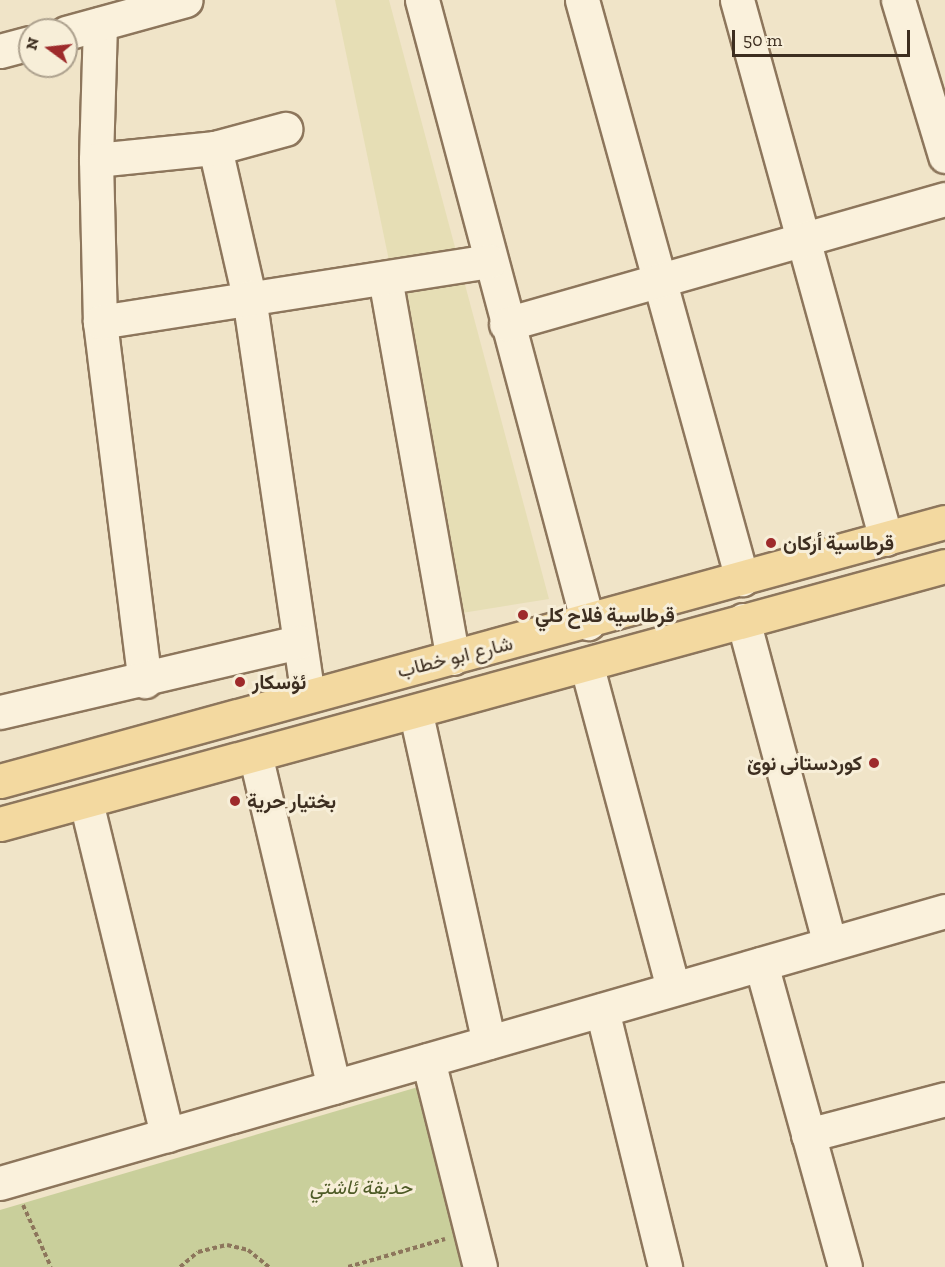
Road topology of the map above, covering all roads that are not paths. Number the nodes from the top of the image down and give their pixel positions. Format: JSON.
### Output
{"nodes":[{"id":1,"x":186,"y":0,"type":"edge"},
{"id":2,"x":423,"y":0,"type":"edge"},
{"id":3,"x":582,"y":0,"type":"edge"},
{"id":4,"x":737,"y":0,"type":"edge"},
{"id":5,"x":898,"y":0,"type":"edge"},
{"id":6,"x":116,"y":14,"type":"edge"},
{"id":7,"x":78,"y":28,"type":"edge"},
{"id":8,"x":18,"y":46,"type":"edge"},
{"id":9,"x":0,"y":51,"type":"edge"},
{"id":10,"x":285,"y":129,"type":"dead end"},
{"id":11,"x":215,"y":148,"type":"junction"},
{"id":12,"x":945,"y":156,"type":"edge"},
{"id":13,"x":96,"y":160,"type":"junction"},
{"id":14,"x":945,"y":199,"type":"edge"},
{"id":15,"x":803,"y":239,"type":"junction"},
{"id":16,"x":489,"y":261,"type":"junction"},
{"id":17,"x":385,"y":278,"type":"junction"},
{"id":18,"x":659,"y":280,"type":"junction"},
{"id":19,"x":249,"y":297,"type":"junction"},
{"id":20,"x":100,"y":322,"type":"junction"},
{"id":21,"x":506,"y":324,"type":"junction"},
{"id":22,"x":945,"y":522,"type":"edge"},
{"id":23,"x":886,"y":539,"type":"junction"},
{"id":24,"x":945,"y":566,"type":"edge"},
{"id":25,"x":742,"y":579,"type":"junction"},
{"id":26,"x":743,"y":620,"type":"junction"},
{"id":27,"x":588,"y":623,"type":"junction"},
{"id":28,"x":299,"y":642,"type":"junction"},
{"id":29,"x":453,"y":658,"type":"junction"},
{"id":30,"x":587,"y":667,"type":"junction"},
{"id":31,"x":145,"y":681,"type":"junction"},
{"id":32,"x":308,"y":695,"type":"junction"},
{"id":33,"x":0,"y":712,"type":"edge"},
{"id":34,"x":416,"y":714,"type":"junction"},
{"id":35,"x":256,"y":758,"type":"junction"},
{"id":36,"x":0,"y":781,"type":"edge"},
{"id":37,"x":86,"y":802,"type":"junction"},
{"id":38,"x":0,"y":824,"type":"edge"},
{"id":39,"x":945,"y":911,"type":"edge"},
{"id":40,"x":831,"y":944,"type":"junction"},
{"id":41,"x":761,"y":964,"type":"junction"},
{"id":42,"x":673,"y":989,"type":"junction"},
{"id":43,"x":602,"y":1010,"type":"junction"},
{"id":44,"x":489,"y":1042,"type":"junction"},
{"id":45,"x":428,"y":1060,"type":"junction"},
{"id":46,"x":334,"y":1087,"type":"junction"},
{"id":47,"x":945,"y":1099,"type":"edge"},
{"id":48,"x":167,"y":1135,"type":"junction"},
{"id":49,"x":808,"y":1135,"type":"junction"},
{"id":50,"x":6,"y":1181,"type":"edge"},
{"id":51,"x":480,"y":1267,"type":"edge"},
{"id":52,"x":665,"y":1267,"type":"edge"},
{"id":53,"x":845,"y":1267,"type":"edge"}],
"edges":[{"from":1,"to":6,"type":"street"},
{"from":2,"to":16,"type":"street"},
{"from":3,"to":18,"type":"street"},
{"from":4,"to":15,"type":"street"},
{"from":5,"to":12,"type":"street"},
{"from":6,"to":7,"type":"street"},
{"from":6,"to":13,"type":"street"},
{"from":8,"to":9,"type":"street"},
{"from":10,"to":11,"type":"street"},
{"from":11,"to":13,"type":"street"},
{"from":11,"to":19,"type":"street"},
{"from":13,"to":20,"type":"street"},
{"from":14,"to":15,"type":"street"},
{"from":15,"to":18,"type":"street"},
{"from":15,"to":23,"type":"street"},
{"from":16,"to":17,"type":"street"},
{"from":16,"to":21,"type":"street"},
{"from":17,"to":19,"type":"street"},
{"from":17,"to":29,"type":"street"},
{"from":18,"to":21,"type":"street"},
{"from":18,"to":25,"type":"street"},
{"from":19,"to":20,"type":"street"},
{"from":19,"to":28,"type":"street"},
{"from":20,"to":31,"type":"street"},
{"from":21,"to":27,"type":"street"},
{"from":22,"to":23,"type":"main road","name":"شارع ابو خطاب"},
{"from":23,"to":25,"type":"main road","name":"شارع ابو خطاب"},
{"from":24,"to":26,"type":"main road"},
{"from":25,"to":27,"type":"main road","name":"شارع ابو خطاب"},
{"from":26,"to":30,"type":"main road"},
{"from":26,"to":40,"type":"street"},
{"from":27,"to":29,"type":"main road","name":"شارع ابو خطاب"},
{"from":28,"to":31,"type":"street"},
{"from":28,"to":32,"type":"street"},
{"from":29,"to":32,"type":"main road","name":"شارع ابو خطاب"},
{"from":30,"to":34,"type":"main road"},
{"from":30,"to":42,"type":"street"},
{"from":31,"to":33,"type":"street"},
{"from":32,"to":36,"type":"main road","name":"شارع ابو خطاب"},
{"from":34,"to":35,"type":"main road"},
{"from":34,"to":44,"type":"street"},
{"from":35,"to":37,"type":"main road"},
{"from":35,"to":46,"type":"street"},
{"from":37,"to":38,"type":"main road"},
{"from":37,"to":48,"type":"street"},
{"from":39,"to":40,"type":"street"},
{"from":40,"to":41,"type":"street"},
{"from":41,"to":42,"type":"street"},
{"from":41,"to":49,"type":"street"},
{"from":42,"to":43,"type":"street"},
{"from":43,"to":44,"type":"street"},
{"from":43,"to":52,"type":"street"},
{"from":44,"to":45,"type":"street"},
{"from":45,"to":46,"type":"street"},
{"from":45,"to":51,"type":"street"},
{"from":46,"to":48,"type":"street"},
{"from":47,"to":49,"type":"street"},
{"from":48,"to":50,"type":"street"},
{"from":49,"to":53,"type":"street"}]}
